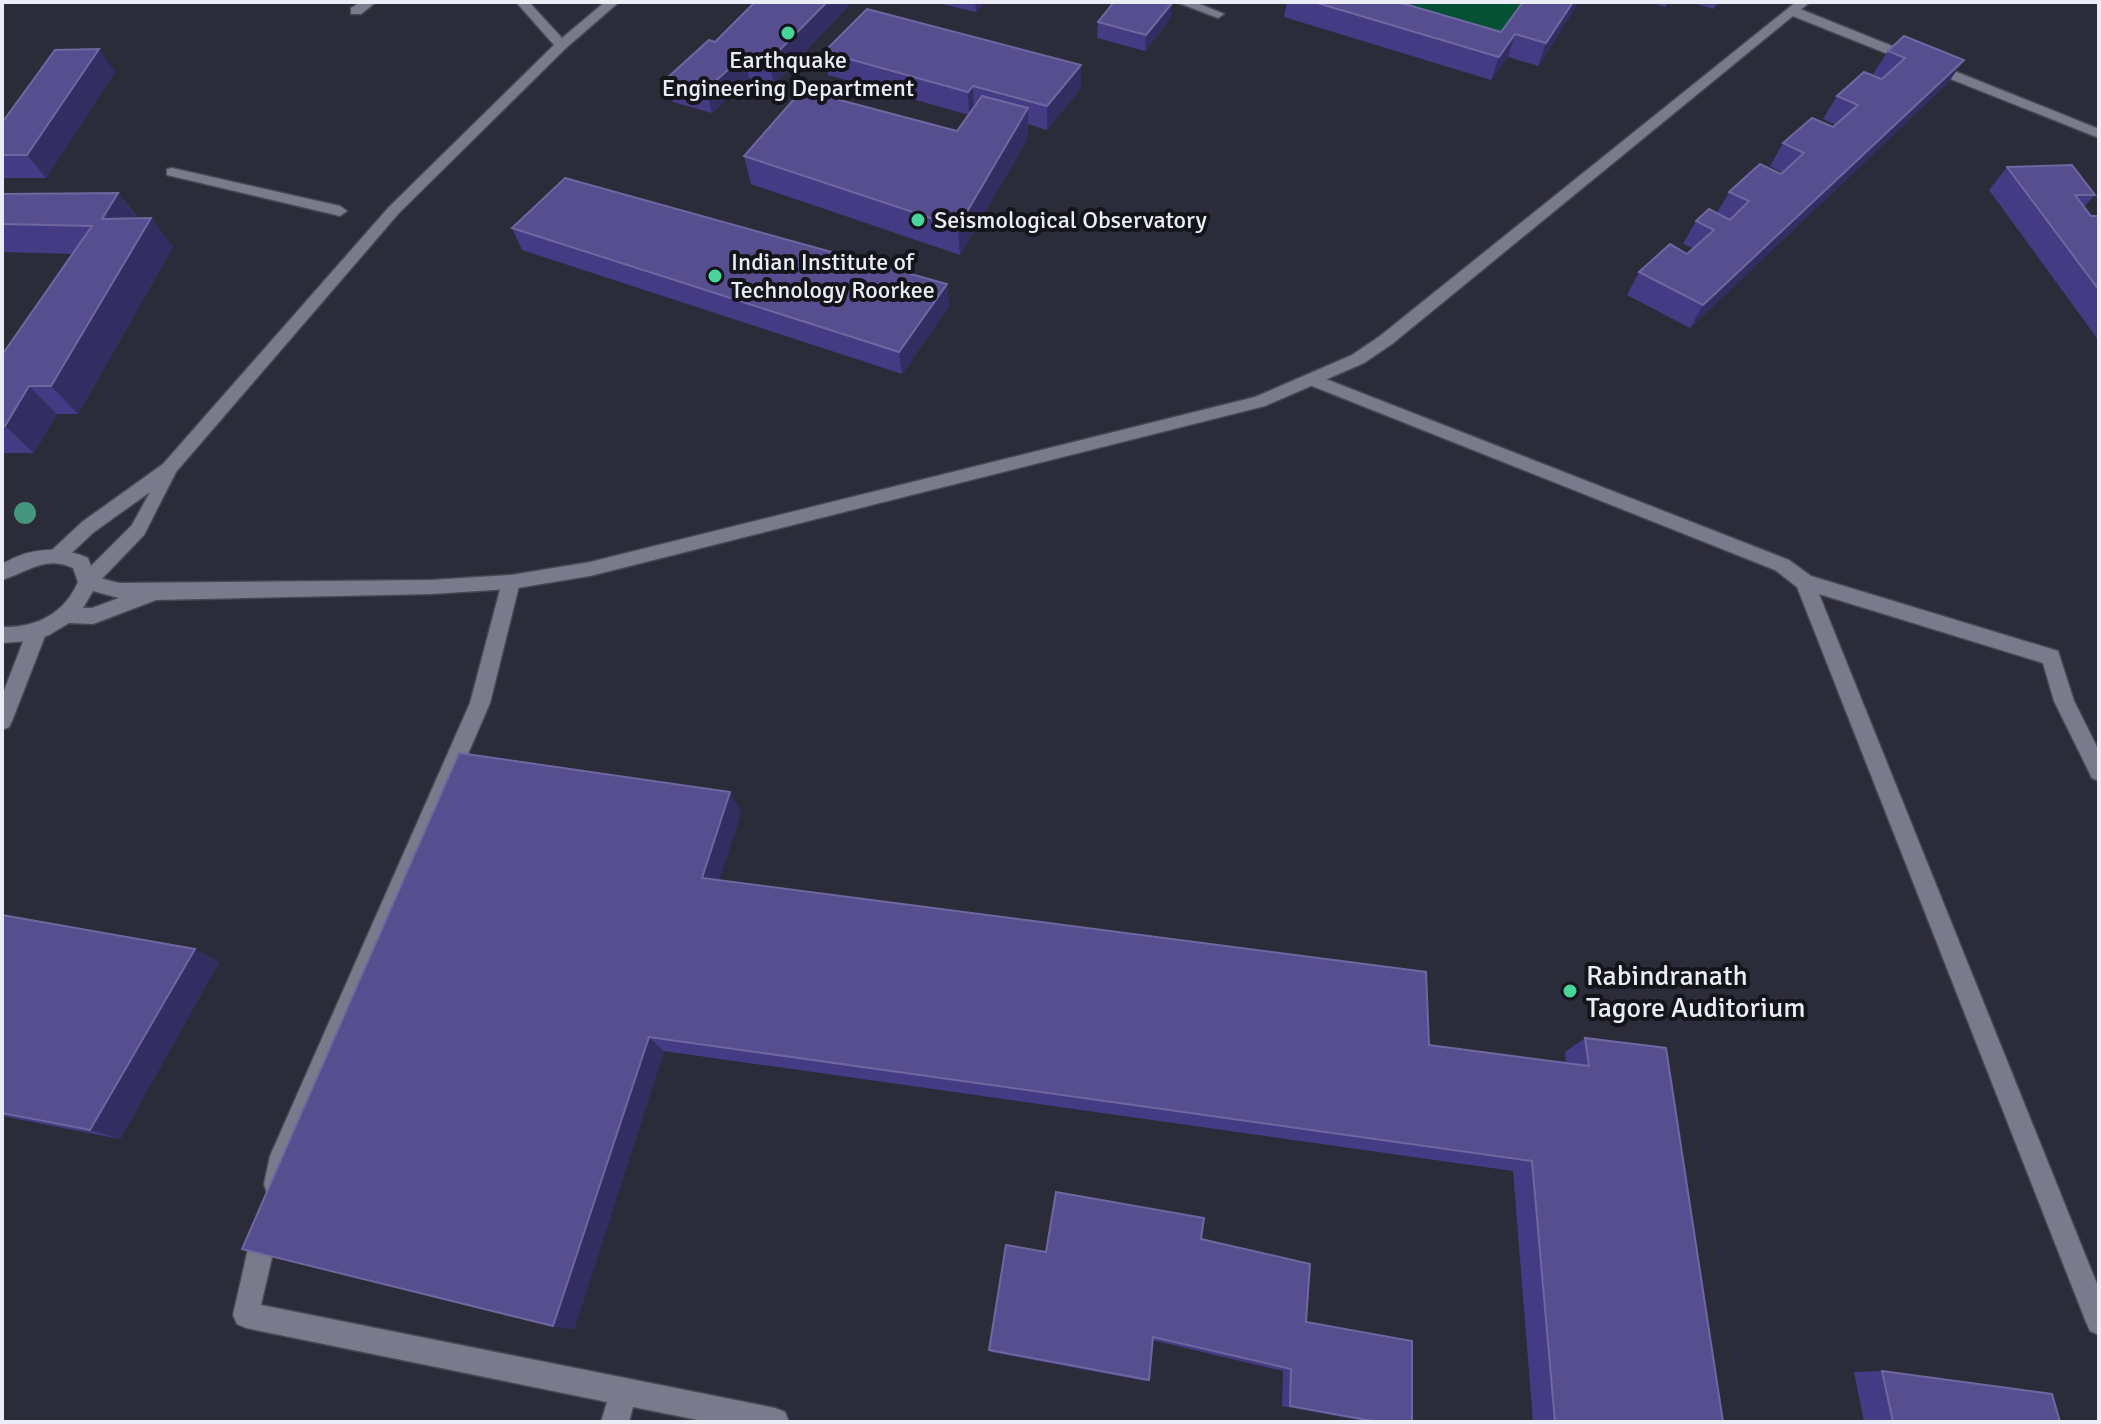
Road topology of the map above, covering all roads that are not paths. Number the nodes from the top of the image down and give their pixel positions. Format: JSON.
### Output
{"nodes":[{"id":1,"x":370,"y":2,"type":"edge"},
{"id":2,"x":522,"y":2,"type":"edge"},
{"id":3,"x":613,"y":2,"type":"edge"},
{"id":4,"x":1182,"y":2,"type":"edge"},
{"id":5,"x":1800,"y":7,"type":"edge"},
{"id":6,"x":356,"y":11,"type":"dead end"},
{"id":7,"x":1218,"y":14,"type":"dead end"},
{"id":8,"x":561,"y":45,"type":"junction"},
{"id":9,"x":2099,"y":134,"type":"edge"},
{"id":10,"x":172,"y":172,"type":"dead end"},
{"id":11,"x":340,"y":211,"type":"dead end"},
{"id":12,"x":1313,"y":380,"type":"junction"},
{"id":13,"x":169,"y":469,"type":"junction"},
{"id":14,"x":58,"y":555,"type":"junction"},
{"id":15,"x":2,"y":573,"type":"edge"},
{"id":16,"x":87,"y":582,"type":"junction"},
{"id":17,"x":511,"y":582,"type":"junction"},
{"id":18,"x":1805,"y":582,"type":"junction"},
{"id":19,"x":156,"y":592,"type":"junction"},
{"id":20,"x":66,"y":615,"type":"junction"},
{"id":21,"x":37,"y":631,"type":"junction"},
{"id":22,"x":2,"y":635,"type":"edge"},
{"id":23,"x":2,"y":721,"type":"edge"},
{"id":24,"x":2099,"y":772,"type":"edge"},
{"id":25,"x":2099,"y":1322,"type":"edge"},
{"id":26,"x":623,"y":1392,"type":"junction"},
{"id":27,"x":615,"y":1422,"type":"edge"},
{"id":28,"x":775,"y":1422,"type":"edge"}],
"edges":[{"from":1,"to":6,"type":"street"},
{"from":2,"to":8,"type":"street"},
{"from":3,"to":8,"type":"street"},
{"from":4,"to":7,"type":"street"},
{"from":5,"to":9,"type":"street"},
{"from":5,"to":12,"type":"street"},
{"from":8,"to":13,"type":"street"},
{"from":10,"to":11,"type":"street"},
{"from":12,"to":17,"type":"street"},
{"from":12,"to":18,"type":"street"},
{"from":13,"to":14,"type":"street"},
{"from":13,"to":16,"type":"street"},
{"from":14,"to":15,"type":"street"},
{"from":14,"to":16,"type":"street"},
{"from":16,"to":19,"type":"street"},
{"from":16,"to":20,"type":"street"},
{"from":17,"to":19,"type":"street"},
{"from":17,"to":26,"type":"street"},
{"from":18,"to":24,"type":"street"},
{"from":18,"to":25,"type":"street"},
{"from":19,"to":20,"type":"street"},
{"from":20,"to":21,"type":"street"},
{"from":21,"to":22,"type":"street"},
{"from":21,"to":23,"type":"street"},
{"from":26,"to":27,"type":"street"},
{"from":26,"to":28,"type":"street"}]}
